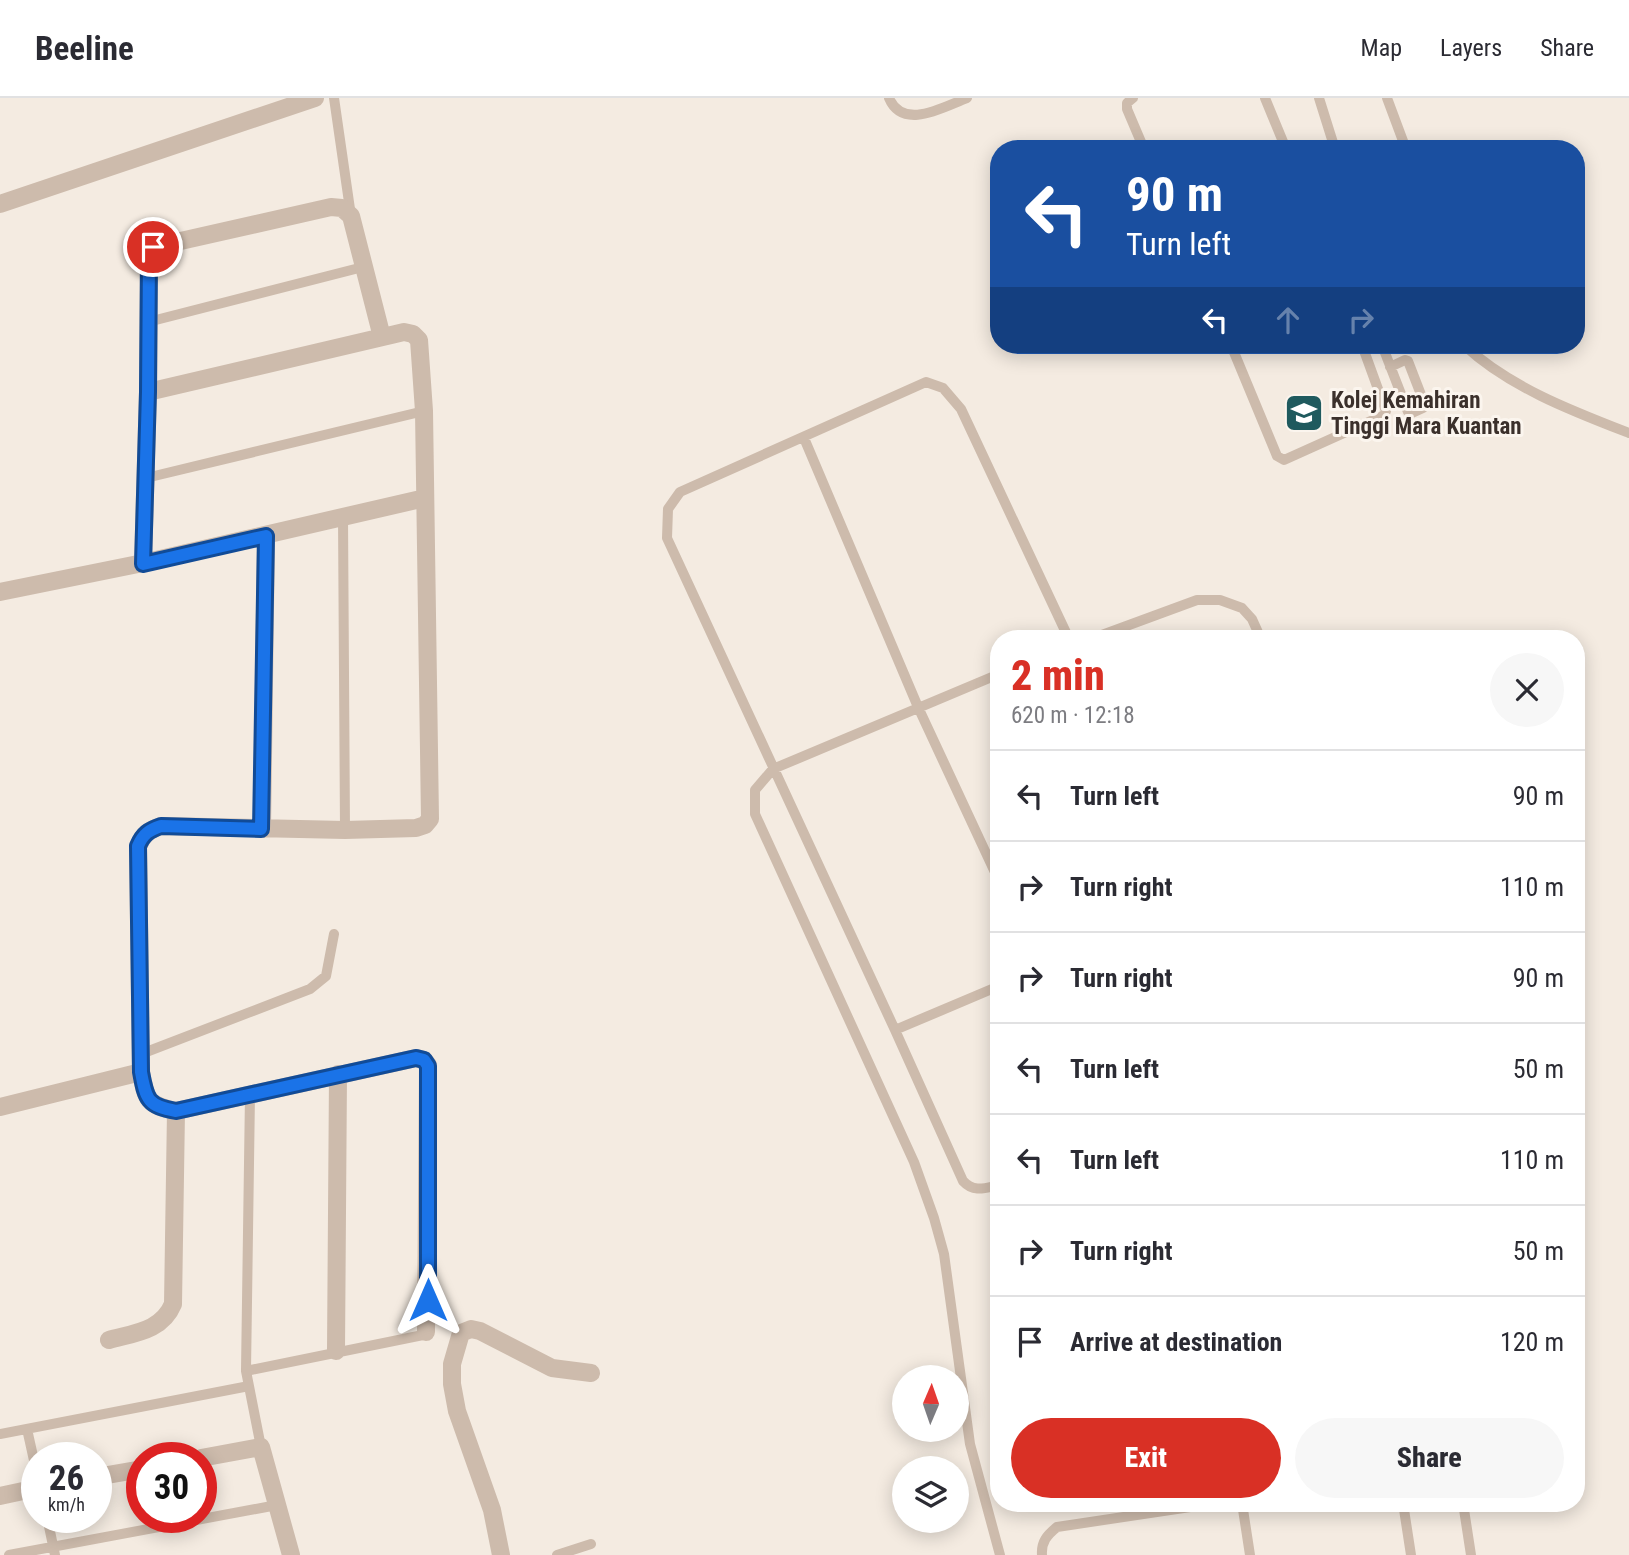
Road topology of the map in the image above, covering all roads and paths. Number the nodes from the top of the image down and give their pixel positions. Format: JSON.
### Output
{"nodes":[{"id":1,"x":315,"y":98,"type":"edge"},
{"id":2,"x":334,"y":98,"type":"edge"},
{"id":3,"x":890,"y":98,"type":"edge"},
{"id":4,"x":968,"y":98,"type":"edge"},
{"id":5,"x":1133,"y":98,"type":"edge"},
{"id":6,"x":1265,"y":98,"type":"edge"},
{"id":7,"x":1319,"y":98,"type":"edge"},
{"id":8,"x":1387,"y":98,"type":"edge"},
{"id":9,"x":1140,"y":140,"type":"edge"},
{"id":10,"x":1282,"y":140,"type":"edge"},
{"id":11,"x":1332,"y":140,"type":"edge"},
{"id":12,"x":1403,"y":140,"type":"edge"},
{"id":13,"x":0,"y":204,"type":"edge"},
{"id":14,"x":351,"y":216,"type":"junction"},
{"id":15,"x":363,"y":267,"type":"junction"},
{"id":16,"x":148,"y":322,"type":"junction"},
{"id":17,"x":382,"y":337,"type":"junction"},
{"id":18,"x":1235,"y":354,"type":"edge"},
{"id":19,"x":1365,"y":354,"type":"edge"},
{"id":20,"x":1385,"y":354,"type":"edge"},
{"id":21,"x":1476,"y":354,"type":"edge"},
{"id":22,"x":1390,"y":367,"type":"junction"},
{"id":23,"x":148,"y":392,"type":"junction"},
{"id":24,"x":424,"y":411,"type":"junction"},
{"id":25,"x":1629,"y":433,"type":"edge"},
{"id":26,"x":804,"y":438,"type":"junction"},
{"id":27,"x":146,"y":478,"type":"junction"},
{"id":28,"x":425,"y":498,"type":"junction"},
{"id":29,"x":343,"y":517,"type":"junction"},
{"id":30,"x":266,"y":536,"type":"junction"},
{"id":31,"x":143,"y":564,"type":"junction"},
{"id":32,"x":0,"y":592,"type":"edge"},
{"id":33,"x":1065,"y":630,"type":"edge"},
{"id":34,"x":1115,"y":630,"type":"edge"},
{"id":35,"x":1257,"y":630,"type":"edge"},
{"id":36,"x":990,"y":678,"type":"edge"},
{"id":37,"x":918,"y":707,"type":"junction"},
{"id":38,"x":773,"y":768,"type":"junction"},
{"id":39,"x":261,"y":829,"type":"junction"},
{"id":40,"x":345,"y":830,"type":"junction"},
{"id":41,"x":990,"y":862,"type":"edge"},
{"id":42,"x":334,"y":934,"type":"dead end"},
{"id":43,"x":990,"y":990,"type":"edge"},
{"id":44,"x":895,"y":1030,"type":"junction"},
{"id":45,"x":141,"y":1054,"type":"junction"},
{"id":46,"x":141,"y":1072,"type":"junction"},
{"id":47,"x":338,"y":1074,"type":"junction"},
{"id":48,"x":250,"y":1094,"type":"junction"},
{"id":49,"x":0,"y":1107,"type":"edge"},
{"id":50,"x":176,"y":1111,"type":"junction"},
{"id":51,"x":990,"y":1187,"type":"edge"},
{"id":52,"x":426,"y":1332,"type":"joint"},
{"id":53,"x":109,"y":1340,"type":"dead end"},
{"id":54,"x":335,"y":1351,"type":"junction"},
{"id":55,"x":246,"y":1371,"type":"junction"},
{"id":56,"x":591,"y":1373,"type":"dead end"},
{"id":57,"x":249,"y":1386,"type":"junction"},
{"id":58,"x":27,"y":1429,"type":"junction"},
{"id":59,"x":0,"y":1434,"type":"edge"},
{"id":60,"x":30,"y":1442,"type":"edge"},
{"id":61,"x":261,"y":1447,"type":"junction"},
{"id":62,"x":217,"y":1455,"type":"edge"},
{"id":63,"x":21,"y":1492,"type":"edge"},
{"id":64,"x":0,"y":1496,"type":"edge"},
{"id":65,"x":277,"y":1505,"type":"junction"},
{"id":66,"x":1157,"y":1512,"type":"edge"},
{"id":67,"x":1243,"y":1512,"type":"edge"},
{"id":68,"x":1405,"y":1512,"type":"edge"},
{"id":69,"x":1464,"y":1512,"type":"edge"},
{"id":70,"x":51,"y":1533,"type":"edge"},
{"id":71,"x":591,"y":1544,"type":"dead end"},
{"id":72,"x":55,"y":1551,"type":"edge"},
{"id":73,"x":9,"y":1555,"type":"edge"},
{"id":74,"x":291,"y":1555,"type":"edge"},
{"id":75,"x":501,"y":1555,"type":"edge"},
{"id":76,"x":557,"y":1555,"type":"edge"},
{"id":77,"x":1000,"y":1555,"type":"edge"},
{"id":78,"x":1042,"y":1555,"type":"edge"},
{"id":79,"x":1250,"y":1555,"type":"edge"},
{"id":80,"x":1411,"y":1555,"type":"edge"},
{"id":81,"x":1471,"y":1555,"type":"edge"}],
"edges":[{"from":1,"to":13,"type":"street"},
{"from":2,"to":14,"type":"lane"},
{"from":3,"to":4,"type":"lane"},
{"from":5,"to":9,"type":"lane"},
{"from":6,"to":10,"type":"lane"},
{"from":7,"to":11,"type":"lane"},
{"from":8,"to":12,"type":"lane"},
{"from":14,"to":15,"type":"street"},
{"from":14,"to":16,"type":"street"},
{"from":15,"to":16,"type":"lane"},
{"from":15,"to":17,"type":"street"},
{"from":16,"to":23,"type":"street"},
{"from":17,"to":23,"type":"street"},
{"from":17,"to":24,"type":"street"},
{"from":18,"to":19,"type":"lane"},
{"from":20,"to":22,"type":"lane"},
{"from":21,"to":25,"type":"lane"},
{"from":22,"to":22,"type":"lane"},
{"from":23,"to":27,"type":"street"},
{"from":24,"to":27,"type":"lane"},
{"from":24,"to":28,"type":"street"},
{"from":26,"to":33,"type":"lane"},
{"from":26,"to":37,"type":"lane"},
{"from":26,"to":38,"type":"lane"},
{"from":27,"to":31,"type":"street"},
{"from":28,"to":29,"type":"street"},
{"from":28,"to":40,"type":"street"},
{"from":29,"to":30,"type":"street"},
{"from":29,"to":40,"type":"lane"},
{"from":30,"to":31,"type":"street"},
{"from":30,"to":39,"type":"street"},
{"from":31,"to":32,"type":"street"},
{"from":34,"to":35,"type":"lane"},
{"from":36,"to":37,"type":"lane"},
{"from":37,"to":38,"type":"lane"},
{"from":37,"to":41,"type":"lane"},
{"from":38,"to":44,"type":"lane"},
{"from":38,"to":77,"type":"lane"},
{"from":39,"to":40,"type":"street"},
{"from":39,"to":45,"type":"street"},
{"from":42,"to":45,"type":"lane"},
{"from":43,"to":44,"type":"lane"},
{"from":44,"to":51,"type":"lane"},
{"from":45,"to":46,"type":"street"},
{"from":46,"to":49,"type":"street"},
{"from":46,"to":50,"type":"street"},
{"from":47,"to":48,"type":"street"},
{"from":47,"to":52,"type":"street"},
{"from":47,"to":54,"type":"street"},
{"from":48,"to":50,"type":"street"},
{"from":48,"to":55,"type":"lane"},
{"from":50,"to":53,"type":"street"},
{"from":52,"to":54,"type":"lane"},
{"from":54,"to":55,"type":"lane"},
{"from":55,"to":57,"type":"lane"},
{"from":56,"to":75,"type":"street"},
{"from":57,"to":58,"type":"lane"},
{"from":57,"to":61,"type":"lane"},
{"from":58,"to":59,"type":"lane"},
{"from":58,"to":60,"type":"lane"},
{"from":61,"to":62,"type":"street"},
{"from":61,"to":65,"type":"street"},
{"from":63,"to":64,"type":"street"},
{"from":65,"to":72,"type":"lane"},
{"from":65,"to":74,"type":"street"},
{"from":66,"to":78,"type":"lane"},
{"from":67,"to":79,"type":"lane"},
{"from":68,"to":80,"type":"lane"},
{"from":69,"to":81,"type":"lane"},
{"from":70,"to":72,"type":"lane"},
{"from":71,"to":76,"type":"lane"},
{"from":72,"to":73,"type":"lane"}]}
